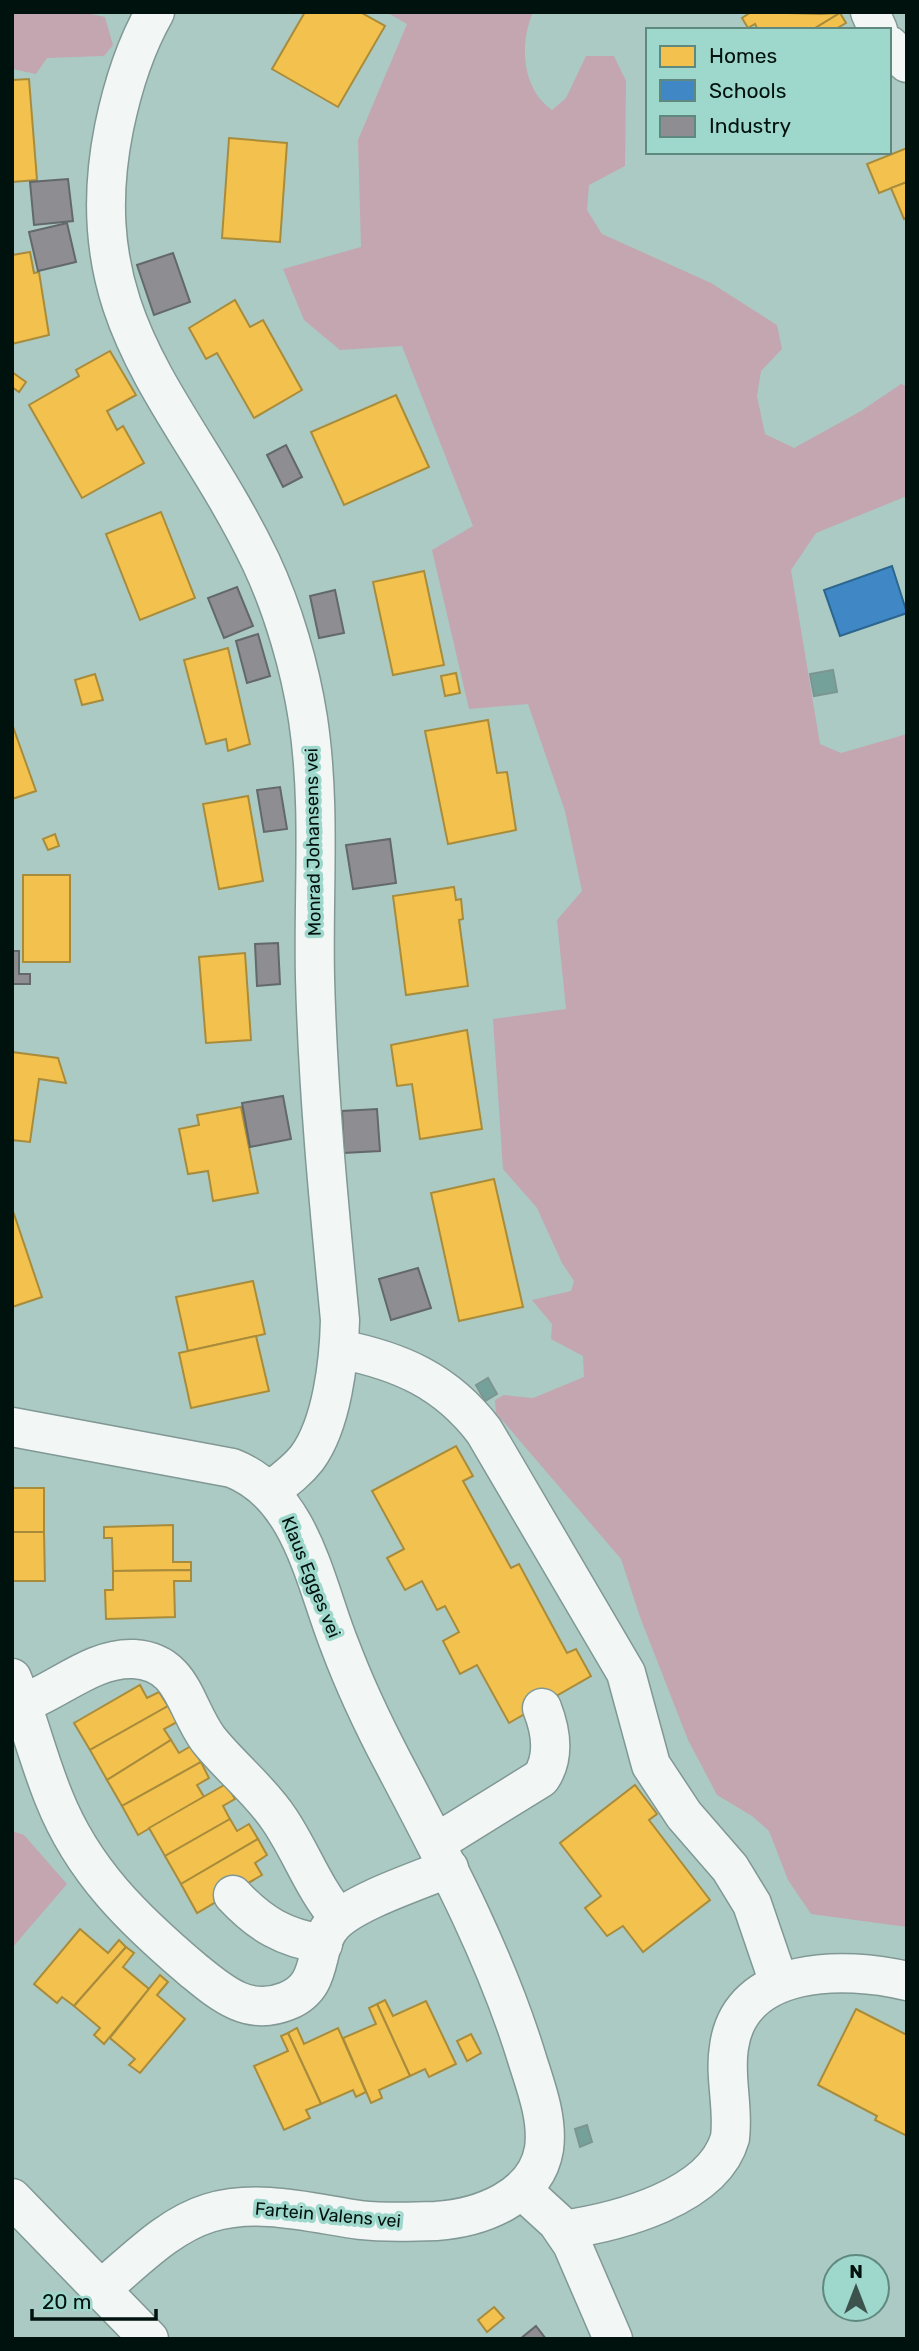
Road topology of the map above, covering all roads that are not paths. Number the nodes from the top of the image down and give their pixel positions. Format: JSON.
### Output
{"nodes":[{"id":1,"x":155,"y":12,"type":"edge"},
{"id":2,"x":870,"y":12,"type":"edge"},
{"id":3,"x":877,"y":28,"type":"edge"},
{"id":4,"x":891,"y":48,"type":"edge"},
{"id":5,"x":907,"y":63,"type":"edge"},
{"id":6,"x":339,"y":1349,"type":"junction"},
{"id":7,"x":12,"y":1427,"type":"edge"},
{"id":8,"x":270,"y":1491,"type":"junction"},
{"id":9,"x":17,"y":1691,"type":"edge"},
{"id":10,"x":542,"y":1708,"type":"dead end"},
{"id":11,"x":442,"y":1856,"type":"junction"},
{"id":12,"x":233,"y":1895,"type":"dead end"},
{"id":13,"x":331,"y":1931,"type":"junction"},
{"id":14,"x":907,"y":1981,"type":"edge"},
{"id":15,"x":779,"y":1983,"type":"junction"},
{"id":16,"x":522,"y":2190,"type":"junction"},
{"id":17,"x":12,"y":2198,"type":"edge"},
{"id":18,"x":562,"y":2230,"type":"junction"},
{"id":19,"x":101,"y":2289,"type":"junction"},
{"id":20,"x":149,"y":2339,"type":"edge"},
{"id":21,"x":613,"y":2339,"type":"edge"}],
"edges":[{"from":1,"to":6,"type":"street","name":"Monrad Johansens vei"},
{"from":2,"to":3,"type":"street"},
{"from":4,"to":5,"type":"street"},
{"from":6,"to":8,"type":"street","name":"Monrad Johansens vei"},
{"from":6,"to":15,"type":"street"},
{"from":7,"to":8,"type":"street","name":"Klaus Egges vei"},
{"from":8,"to":11,"type":"street","name":"Klaus Egges vei"},
{"from":9,"to":13,"type":"street"},
{"from":9,"to":13,"type":"street"},
{"from":10,"to":11,"type":"street"},
{"from":11,"to":13,"type":"street"},
{"from":11,"to":16,"type":"street","name":"Klaus Egges vei"},
{"from":12,"to":13,"type":"street"},
{"from":14,"to":15,"type":"street"},
{"from":15,"to":18,"type":"street"},
{"from":16,"to":18,"type":"street"},
{"from":16,"to":19,"type":"street","name":"Fartein Valens vei"},
{"from":17,"to":19,"type":"street"},
{"from":18,"to":21,"type":"street"},
{"from":19,"to":20,"type":"street"}]}
